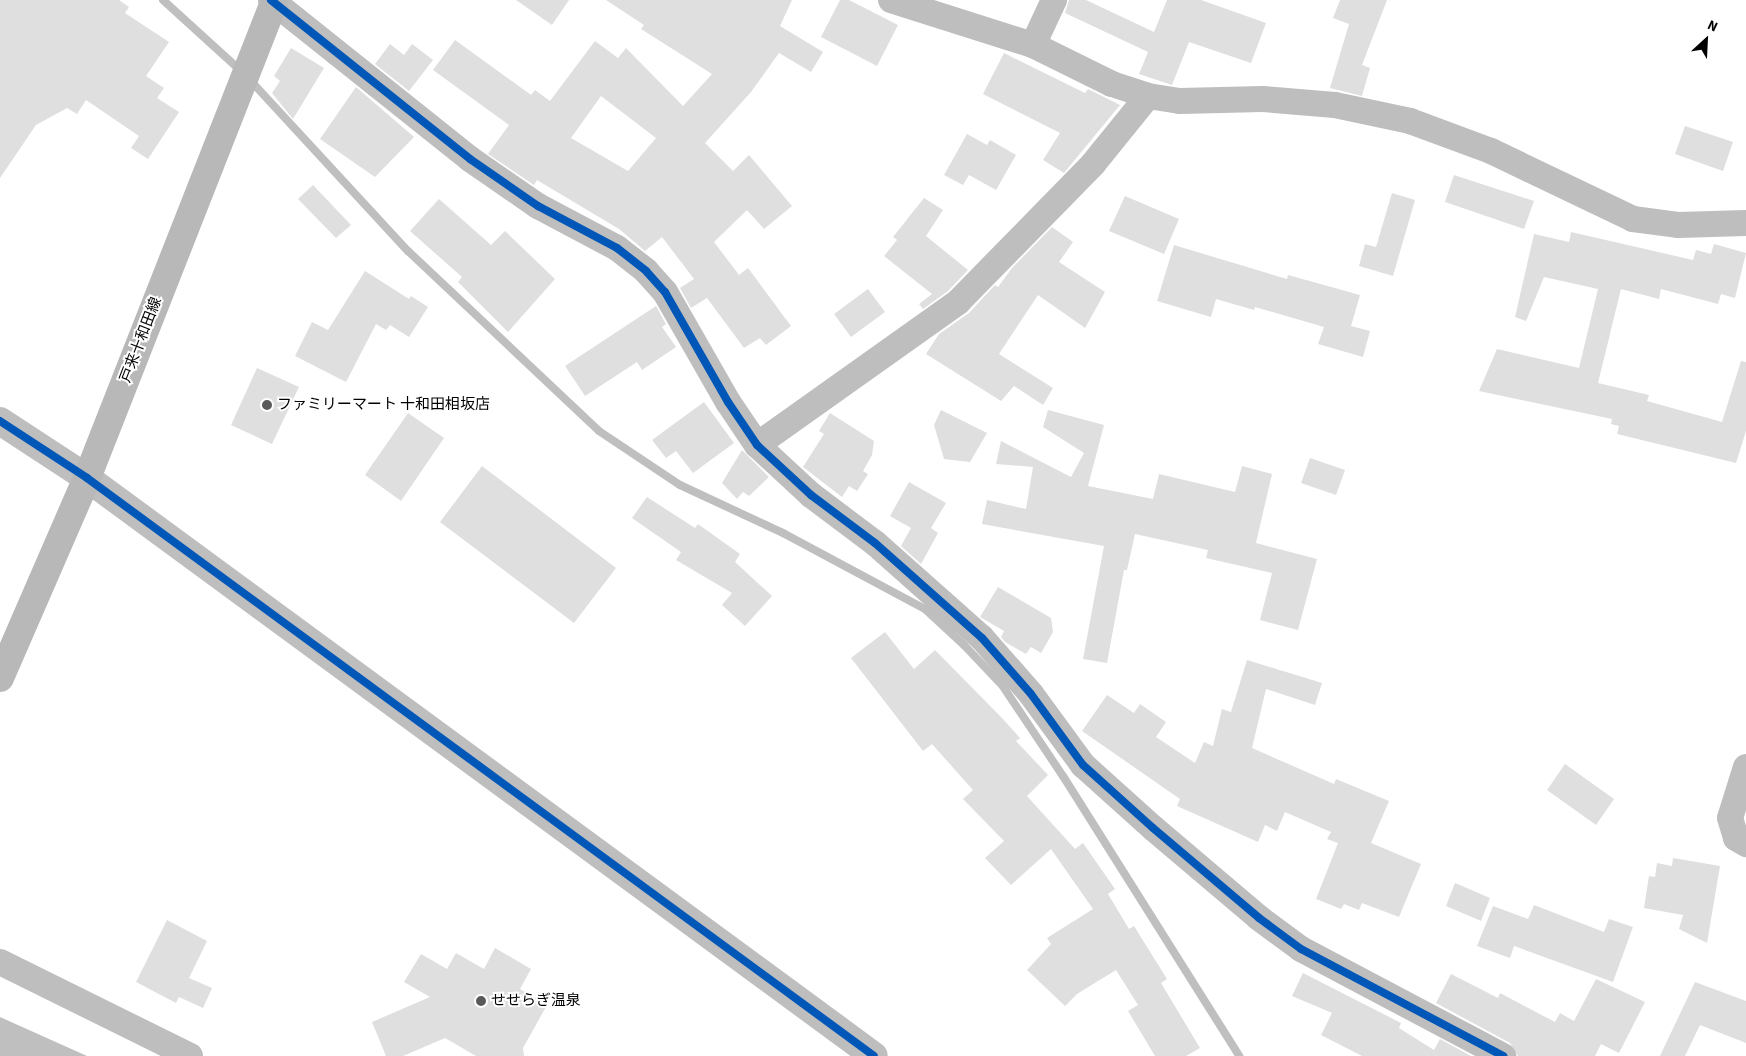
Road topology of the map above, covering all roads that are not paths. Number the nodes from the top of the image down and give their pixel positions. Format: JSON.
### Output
{"nodes":[{"id":1,"x":891,"y":0,"type":"edge"},
{"id":2,"x":1054,"y":0,"type":"edge"},
{"id":3,"x":273,"y":1,"type":"edge"},
{"id":4,"x":1033,"y":45,"type":"junction"},
{"id":5,"x":1148,"y":96,"type":"junction"},
{"id":6,"x":1746,"y":223,"type":"edge"},
{"id":7,"x":0,"y":421,"type":"edge"},
{"id":8,"x":757,"y":445,"type":"junction"},
{"id":9,"x":87,"y":478,"type":"junction"},
{"id":10,"x":0,"y":678,"type":"edge"},
{"id":11,"x":1746,"y":767,"type":"edge"},
{"id":12,"x":1746,"y":844,"type":"edge"},
{"id":13,"x":0,"y":962,"type":"edge"},
{"id":14,"x":190,"y":1056,"type":"edge"},
{"id":15,"x":874,"y":1056,"type":"edge"},
{"id":16,"x":1504,"y":1056,"type":"edge"}],
"edges":[{"from":1,"to":4,"type":"street"},
{"from":2,"to":4,"type":"street"},
{"from":3,"to":8,"type":"street"},
{"from":3,"to":9,"type":"main road","name":"戸来十和田線"},
{"from":4,"to":5,"type":"street"},
{"from":5,"to":6,"type":"street"},
{"from":5,"to":8,"type":"street"},
{"from":7,"to":9,"type":"street"},
{"from":8,"to":16,"type":"street"},
{"from":9,"to":10,"type":"main road","name":"戸来十和田線"},
{"from":9,"to":15,"type":"street"},
{"from":11,"to":12,"type":"street"},
{"from":13,"to":14,"type":"street"}]}
